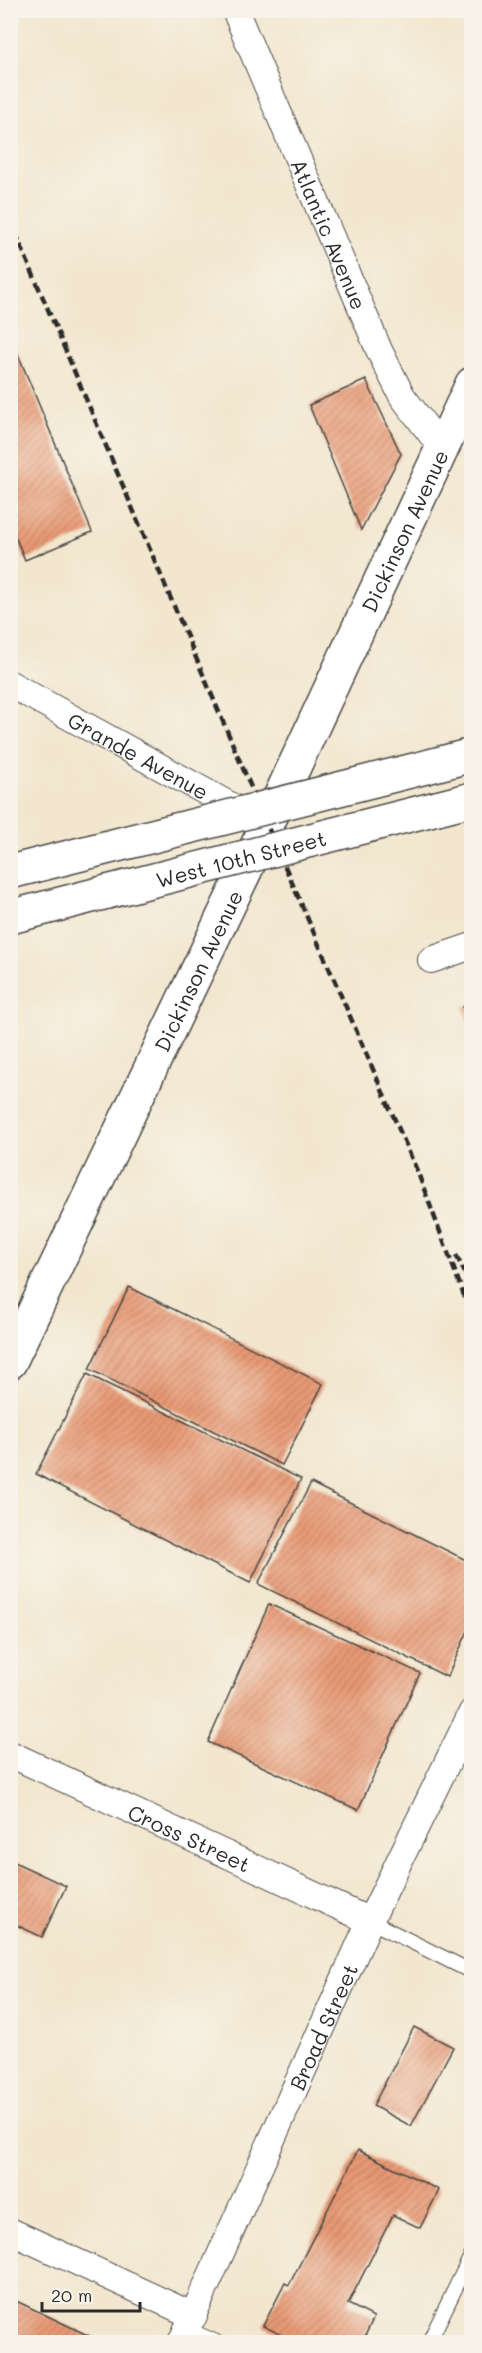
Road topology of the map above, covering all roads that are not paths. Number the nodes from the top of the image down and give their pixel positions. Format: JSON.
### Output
{"nodes":[{"id":1,"x":235,"y":10,"type":"edge"},
{"id":2,"x":471,"y":384,"type":"edge"},
{"id":3,"x":442,"y":447,"type":"junction"},
{"id":4,"x":10,"y":684,"type":"edge"},
{"id":5,"x":471,"y":755,"type":"edge"},
{"id":6,"x":471,"y":799,"type":"edge"},
{"id":7,"x":267,"y":825,"type":"junction"},
{"id":8,"x":10,"y":872,"type":"edge"},
{"id":9,"x":10,"y":917,"type":"edge"},
{"id":10,"x":471,"y":946,"type":"edge"},
{"id":11,"x":431,"y":960,"type":"dead end"},
{"id":12,"x":10,"y":1362,"type":"edge"},
{"id":13,"x":471,"y":1712,"type":"edge"},
{"id":14,"x":465,"y":1743,"type":"edge"},
{"id":15,"x":10,"y":1754,"type":"edge"},
{"id":16,"x":370,"y":1921,"type":"junction"},
{"id":17,"x":471,"y":1972,"type":"edge"},
{"id":18,"x":10,"y":2231,"type":"edge"},
{"id":19,"x":471,"y":2254,"type":"edge"},
{"id":20,"x":187,"y":2329,"type":"edge"},
{"id":21,"x":216,"y":2343,"type":"edge"},
{"id":22,"x":429,"y":2343,"type":"edge"}],
"edges":[{"from":1,"to":3,"type":"street","name":"Atlantic Avenue"},
{"from":2,"to":3,"type":"main road","name":"Dickinson Avenue"},
{"from":3,"to":7,"type":"main road","name":"Dickinson Avenue"},
{"from":4,"to":7,"type":"street","name":"Grande Avenue"},
{"from":5,"to":8,"type":"main road","name":"West 10th Street","bridge":true},
{"from":6,"to":9,"type":"main road","name":"West 10th Street","bridge":true},
{"from":7,"to":12,"type":"main road","name":"Dickinson Avenue"},
{"from":10,"to":11,"type":"street"},
{"from":13,"to":14,"type":"street","name":"Broad Street"},
{"from":14,"to":16,"type":"street","name":"Broad Street"},
{"from":15,"to":16,"type":"street","name":"Cross Street"},
{"from":16,"to":17,"type":"lane"},
{"from":16,"to":20,"type":"street","name":"Broad Street"},
{"from":18,"to":20,"type":"street"},
{"from":19,"to":22,"type":"lane"},
{"from":20,"to":21,"type":"lane"}]}
